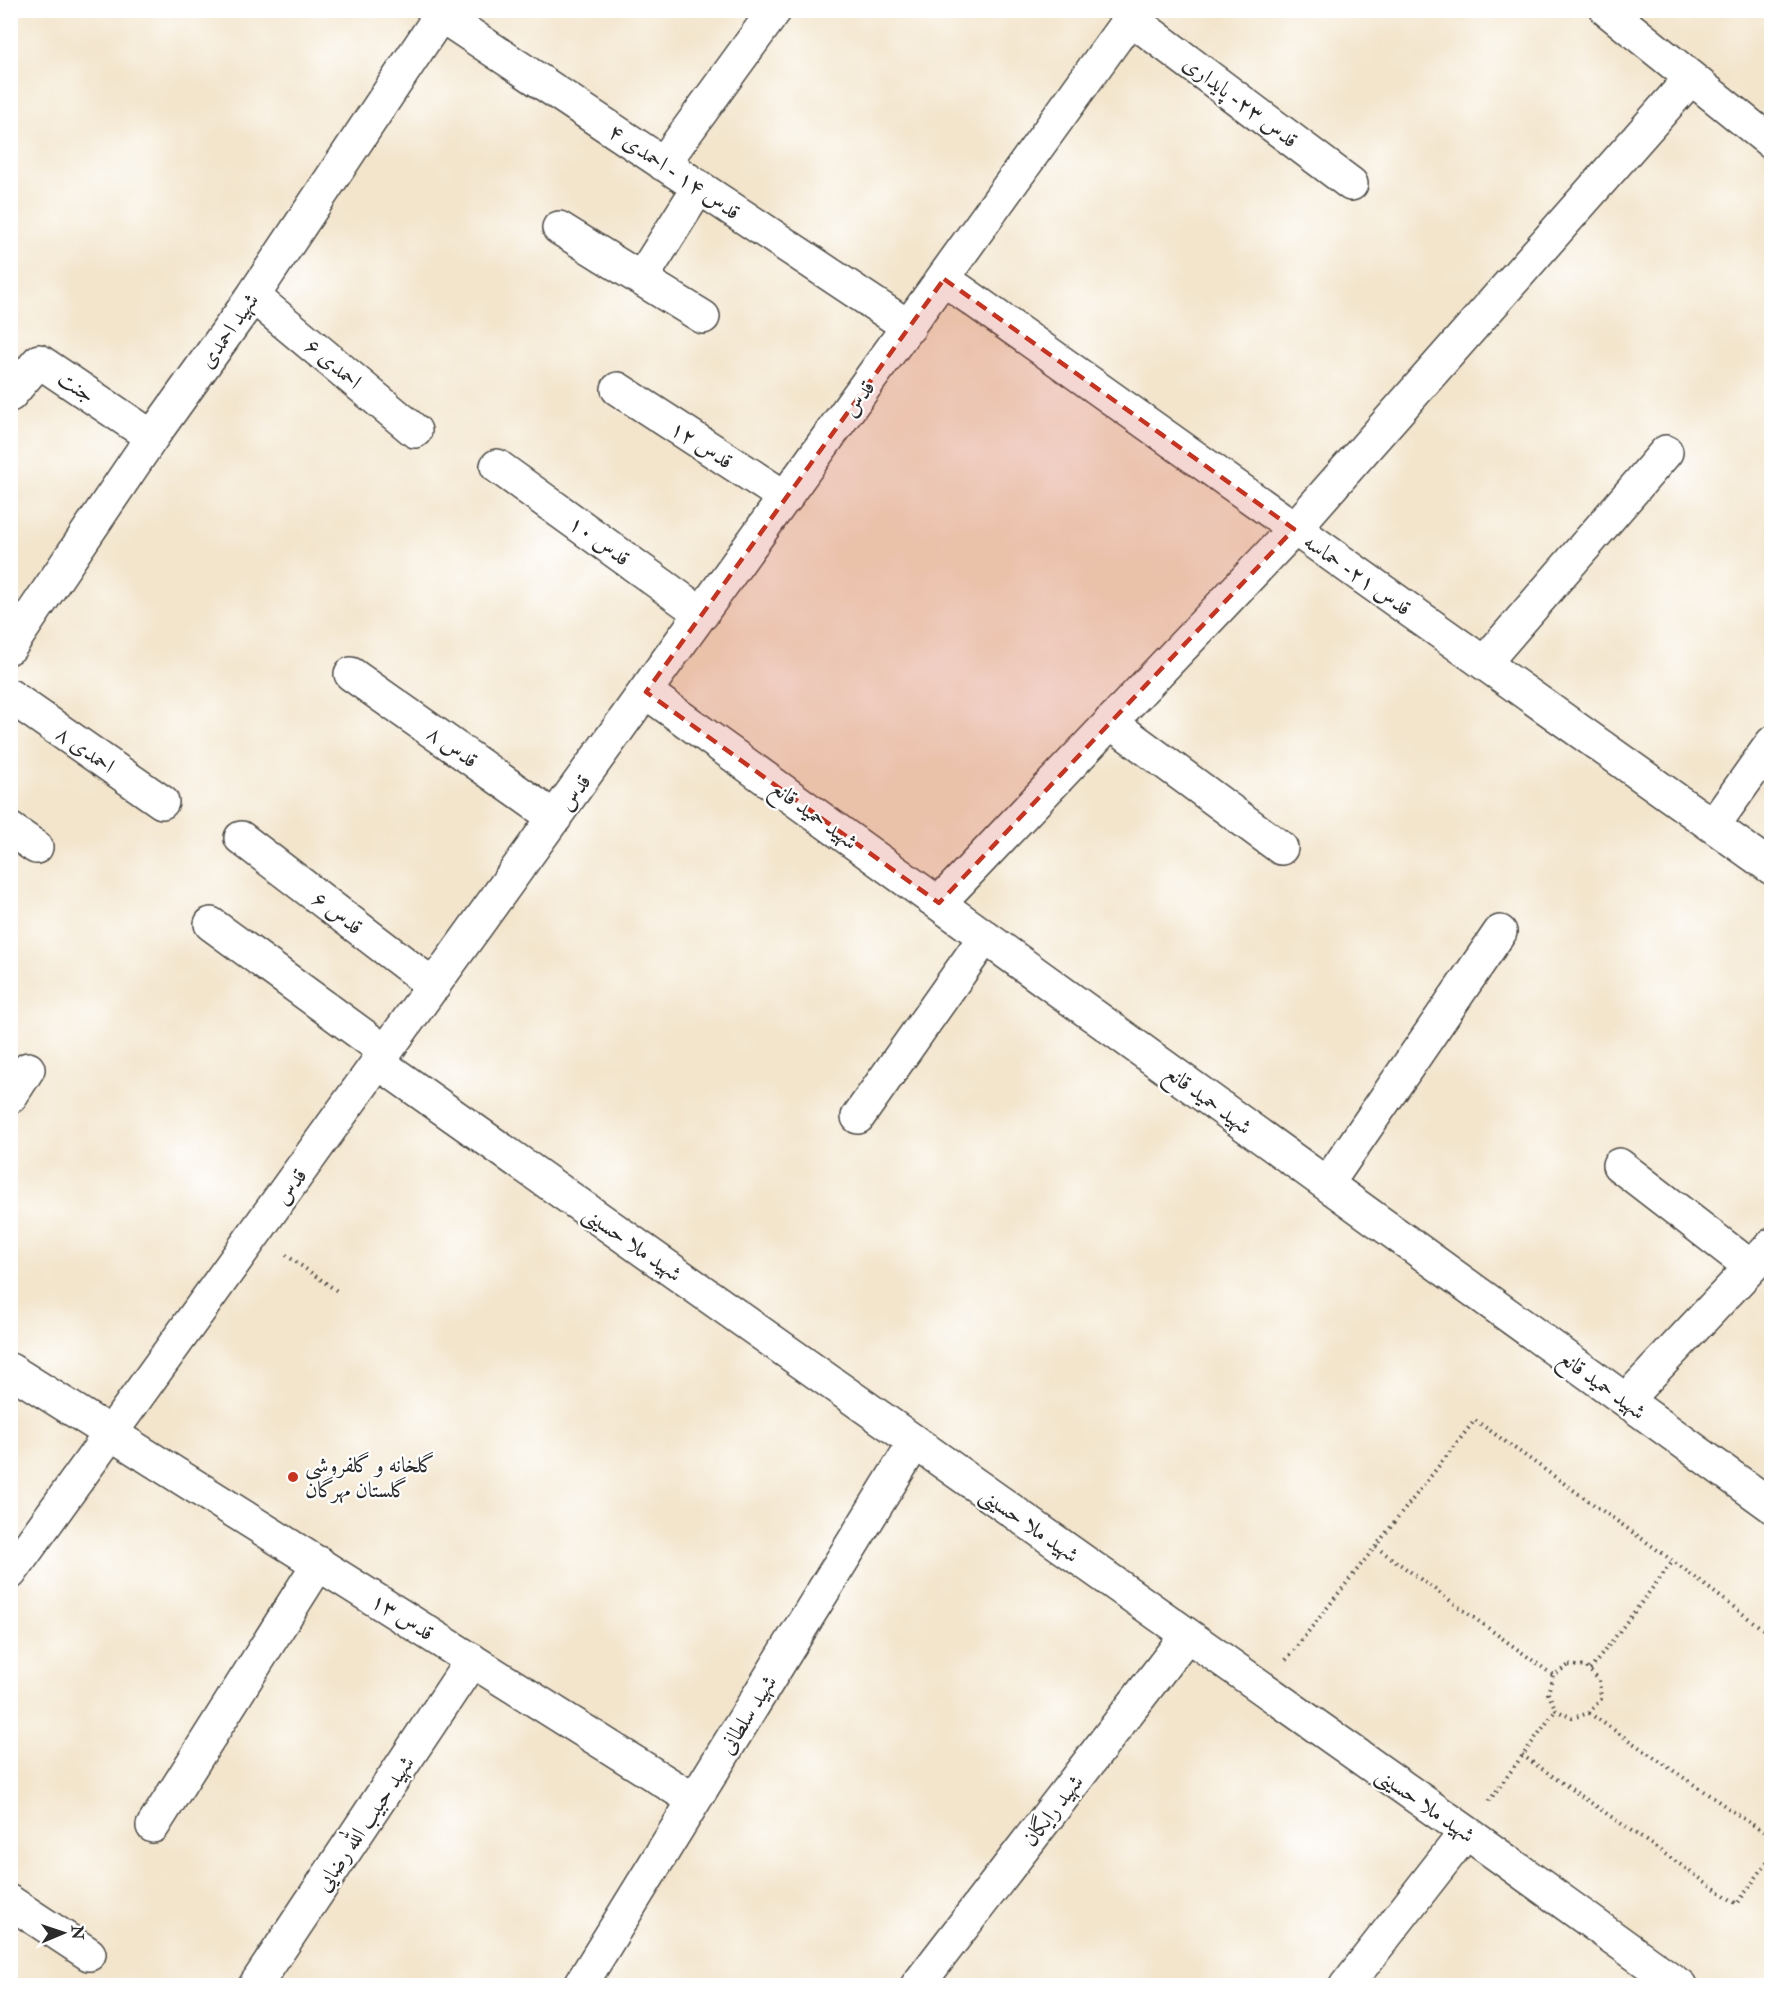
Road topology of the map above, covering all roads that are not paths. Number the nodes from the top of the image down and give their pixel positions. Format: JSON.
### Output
{"nodes":[{"id":1,"x":775,"y":10,"type":"edge"},
{"id":2,"x":1607,"y":10,"type":"edge"},
{"id":3,"x":439,"y":12,"type":"edge"},
{"id":4,"x":1133,"y":14,"type":"edge"},
{"id":5,"x":1691,"y":78,"type":"junction"},
{"id":6,"x":1772,"y":143,"type":"edge"},
{"id":7,"x":663,"y":164,"type":"junction"},
{"id":8,"x":1352,"y":184,"type":"dead end"},
{"id":9,"x":699,"y":187,"type":"junction"},
{"id":10,"x":559,"y":228,"type":"dead end"},
{"id":11,"x":641,"y":279,"type":"junction"},
{"id":12,"x":944,"y":279,"type":"junction"},
{"id":13,"x":253,"y":296,"type":"junction"},
{"id":14,"x":703,"y":317,"type":"dead end"},
{"id":15,"x":909,"y":327,"type":"junction"},
{"id":16,"x":618,"y":389,"type":"dead end"},
{"id":17,"x":10,"y":395,"type":"edge"},
{"id":18,"x":415,"y":431,"type":"dead end"},
{"id":19,"x":152,"y":437,"type":"junction"},
{"id":20,"x":1666,"y":452,"type":"dead end"},
{"id":21,"x":497,"y":466,"type":"dead end"},
{"id":22,"x":786,"y":498,"type":"junction"},
{"id":23,"x":1294,"y":528,"type":"junction"},
{"id":24,"x":702,"y":614,"type":"junction"},
{"id":25,"x":10,"y":647,"type":"edge"},
{"id":26,"x":1484,"y":663,"type":"junction"},
{"id":27,"x":351,"y":674,"type":"dead end"},
{"id":28,"x":646,"y":692,"type":"junction"},
{"id":29,"x":10,"y":696,"type":"edge"},
{"id":30,"x":1110,"y":722,"type":"junction"},
{"id":31,"x":1772,"y":743,"type":"edge"},
{"id":32,"x":162,"y":802,"type":"dead end"},
{"id":33,"x":555,"y":818,"type":"junction"},
{"id":34,"x":1713,"y":826,"type":"junction"},
{"id":35,"x":241,"y":838,"type":"dead end"},
{"id":36,"x":1281,"y":848,"type":"dead end"},
{"id":37,"x":1772,"y":868,"type":"edge"},
{"id":38,"x":939,"y":903,"type":"junction"},
{"id":39,"x":211,"y":924,"type":"dead end"},
{"id":40,"x":1500,"y":932,"type":"dead end"},
{"id":41,"x":985,"y":937,"type":"junction"},
{"id":42,"x":434,"y":986,"type":"junction"},
{"id":43,"x":382,"y":1057,"type":"junction"},
{"id":44,"x":28,"y":1070,"type":"dead end"},
{"id":45,"x":10,"y":1097,"type":"edge"},
{"id":46,"x":858,"y":1117,"type":"dead end"},
{"id":47,"x":1619,"y":1166,"type":"dead end"},
{"id":48,"x":1327,"y":1184,"type":"junction"},
{"id":49,"x":1761,"y":1256,"type":"edge"},
{"id":50,"x":10,"y":1370,"type":"edge"},
{"id":51,"x":1626,"y":1400,"type":"junction"},
{"id":52,"x":112,"y":1433,"type":"junction"},
{"id":53,"x":915,"y":1442,"type":"junction"},
{"id":54,"x":1772,"y":1506,"type":"edge"},
{"id":55,"x":319,"y":1563,"type":"junction"},
{"id":56,"x":10,"y":1573,"type":"edge"},
{"id":57,"x":1187,"y":1635,"type":"junction"},
{"id":58,"x":472,"y":1660,"type":"junction"},
{"id":59,"x":694,"y":1800,"type":"junction"},
{"id":60,"x":153,"y":1826,"type":"dead end"},
{"id":61,"x":1466,"y":1832,"type":"junction"},
{"id":62,"x":10,"y":1902,"type":"edge"},
{"id":63,"x":89,"y":1954,"type":"dead end"},
{"id":64,"x":255,"y":1986,"type":"edge"},
{"id":65,"x":580,"y":1986,"type":"edge"},
{"id":66,"x":917,"y":1986,"type":"edge"},
{"id":67,"x":1346,"y":1986,"type":"edge"},
{"id":68,"x":1680,"y":1986,"type":"edge"}],
"edges":[{"from":1,"to":7,"type":"street"},
{"from":2,"to":5,"type":"street"},
{"from":3,"to":7,"type":"street","name":"قدس ۱۴ - احمدی ۴"},
{"from":3,"to":13,"type":"street","name":"شهید احمدی"},
{"from":4,"to":8,"type":"street","name":"قدس ۲۳- پایداری"},
{"from":4,"to":12,"type":"street","name":"قدس"},
{"from":5,"to":6,"type":"street"},
{"from":5,"to":23,"type":"street"},
{"from":7,"to":9,"type":"street","name":"قدس ۱۴ - احمدی ۴"},
{"from":9,"to":11,"type":"street"},
{"from":9,"to":15,"type":"street","name":"قدس ۱۴ - احمدی ۴"},
{"from":10,"to":11,"type":"street"},
{"from":11,"to":14,"type":"street"},
{"from":12,"to":15,"type":"street","name":"قدس"},
{"from":12,"to":23,"type":"street","name":"قدس ۲۱- حماسه"},
{"from":13,"to":18,"type":"street","name":"احمدی ۶"},
{"from":13,"to":19,"type":"street","name":"شهید احمدی"},
{"from":15,"to":22,"type":"street","name":"قدس"},
{"from":16,"to":22,"type":"street","name":"قدس ۱۲"},
{"from":17,"to":19,"type":"street","name":"جنت"},
{"from":19,"to":25,"type":"street","name":"شهید احمدی"},
{"from":20,"to":26,"type":"street"},
{"from":21,"to":24,"type":"street","name":"قدس ۱۰"},
{"from":22,"to":24,"type":"street","name":"قدس"},
{"from":23,"to":26,"type":"street","name":"قدس ۲۱- حماسه"},
{"from":23,"to":30,"type":"street"},
{"from":24,"to":28,"type":"street","name":"قدس"},
{"from":26,"to":34,"type":"street","name":"قدس ۲۱- حماسه"},
{"from":27,"to":33,"type":"street","name":"قدس ۸"},
{"from":28,"to":33,"type":"street","name":"قدس"},
{"from":28,"to":38,"type":"street","name":"شهید حمید قانع"},
{"from":29,"to":32,"type":"street","name":"احمدی ۸"},
{"from":30,"to":36,"type":"street"},
{"from":30,"to":38,"type":"street"},
{"from":31,"to":34,"type":"street"},
{"from":33,"to":42,"type":"street","name":"قدس"},
{"from":34,"to":37,"type":"street","name":"قدس ۲۱- حماسه"},
{"from":35,"to":42,"type":"street","name":"قدس ۶"},
{"from":38,"to":41,"type":"street","name":"شهید حمید قانع"},
{"from":39,"to":43,"type":"street","name":"شهید ملا حسینی"},
{"from":40,"to":48,"type":"street"},
{"from":41,"to":46,"type":"street"},
{"from":41,"to":48,"type":"street","name":"شهید حمید قانع"},
{"from":42,"to":43,"type":"street","name":"قدس"},
{"from":43,"to":52,"type":"street","name":"قدس"},
{"from":43,"to":53,"type":"street","name":"شهید ملا حسینی"},
{"from":44,"to":45,"type":"street"},
{"from":47,"to":49,"type":"street"},
{"from":48,"to":51,"type":"street","name":"شهید حمید قانع"},
{"from":49,"to":51,"type":"street"},
{"from":50,"to":52,"type":"street","name":"قدس ۱۳"},
{"from":51,"to":54,"type":"street","name":"شهید حمید قانع"},
{"from":52,"to":55,"type":"street","name":"قدس ۱۳"},
{"from":52,"to":56,"type":"street","name":"قدس"},
{"from":53,"to":57,"type":"street","name":"شهید ملا حسینی"},
{"from":53,"to":59,"type":"street","name":"شهید سلطانی"},
{"from":55,"to":58,"type":"street","name":"قدس ۱۳"},
{"from":55,"to":60,"type":"street"},
{"from":57,"to":61,"type":"street","name":"شهید ملا حسینی"},
{"from":57,"to":66,"type":"street","name":"شهید رایگان"},
{"from":58,"to":59,"type":"street","name":"قدس ۱۳"},
{"from":58,"to":64,"type":"street","name":"شهید حبیب الله رضایی"},
{"from":59,"to":65,"type":"street","name":"شهید سلطانی"},
{"from":61,"to":67,"type":"street"},
{"from":61,"to":68,"type":"street","name":"شهید ملا حسینی"},
{"from":62,"to":63,"type":"street"}]}
